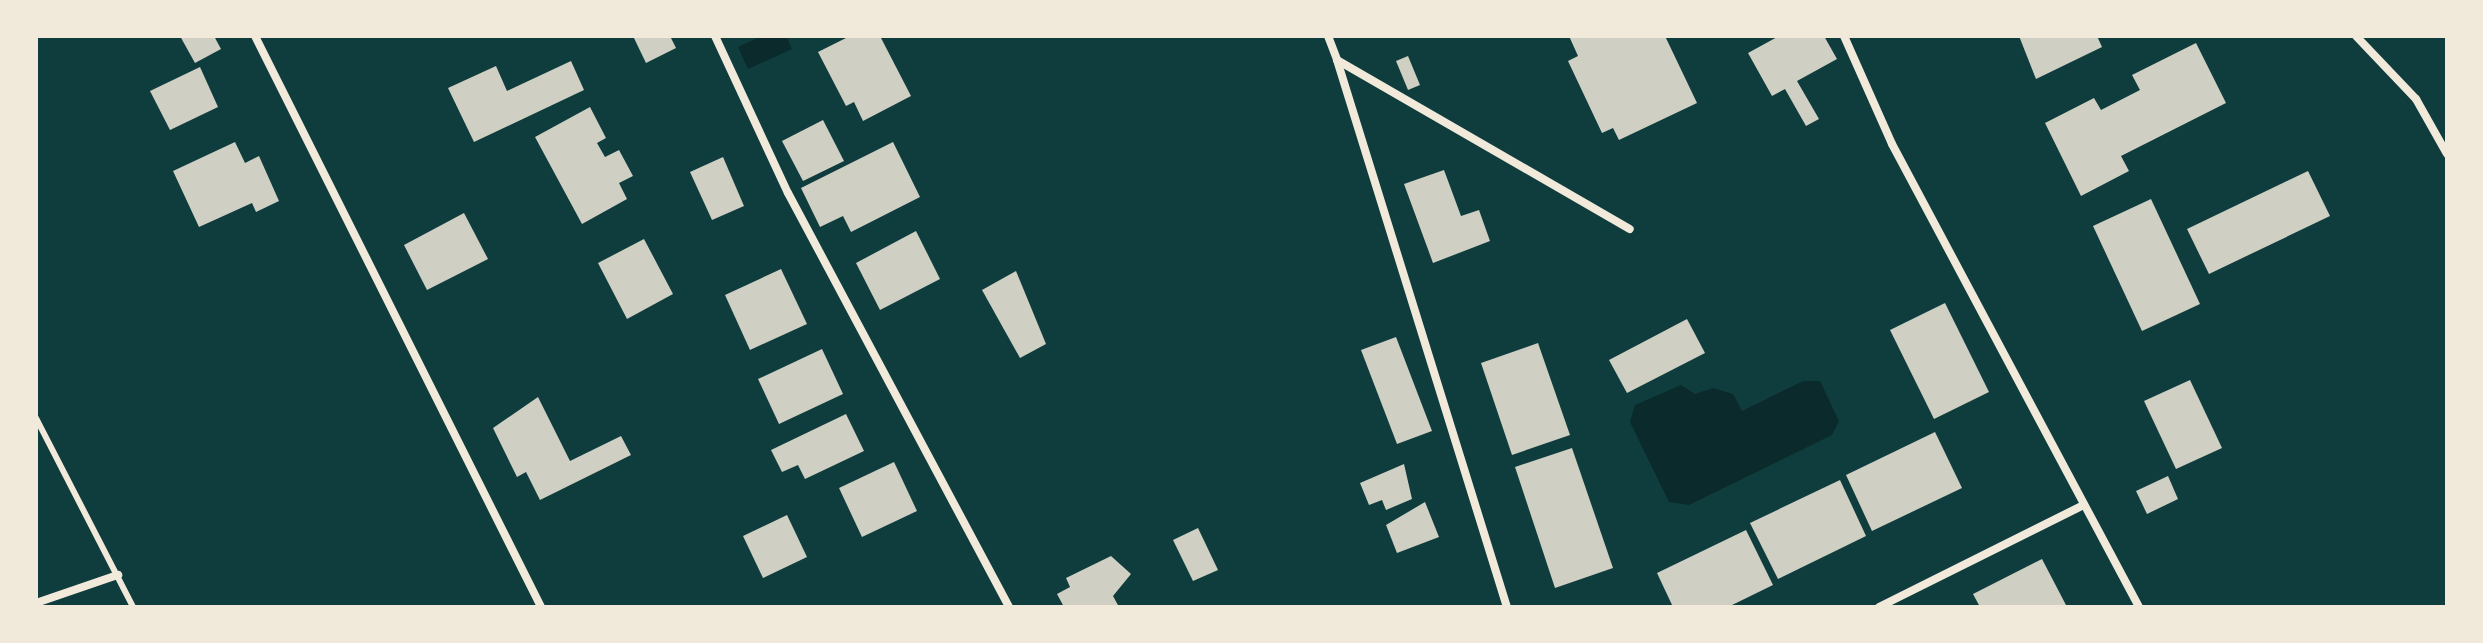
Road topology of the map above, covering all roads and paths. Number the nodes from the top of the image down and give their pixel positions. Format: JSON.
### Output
{"nodes":[{"id":1,"x":255,"y":36,"type":"edge"},
{"id":2,"x":715,"y":36,"type":"edge"},
{"id":3,"x":1328,"y":36,"type":"edge"},
{"id":4,"x":1844,"y":36,"type":"edge"},
{"id":5,"x":2356,"y":36,"type":"edge"},
{"id":6,"x":1337,"y":60,"type":"junction"},
{"id":7,"x":2447,"y":154,"type":"edge"},
{"id":8,"x":1630,"y":229,"type":"dead end"},
{"id":9,"x":36,"y":418,"type":"edge"},
{"id":10,"x":2084,"y":505,"type":"junction"},
{"id":11,"x":118,"y":575,"type":"junction"},
{"id":12,"x":36,"y":603,"type":"edge"},
{"id":13,"x":133,"y":607,"type":"edge"},
{"id":14,"x":541,"y":607,"type":"edge"},
{"id":15,"x":1009,"y":607,"type":"edge"},
{"id":16,"x":1507,"y":607,"type":"edge"},
{"id":17,"x":1879,"y":607,"type":"edge"},
{"id":18,"x":2139,"y":607,"type":"edge"}],
"edges":[{"from":1,"to":14,"type":"street"},
{"from":2,"to":15,"type":"street"},
{"from":3,"to":6,"type":"street"},
{"from":4,"to":10,"type":"street"},
{"from":5,"to":7,"type":"street"},
{"from":6,"to":8,"type":"street"},
{"from":6,"to":16,"type":"street"},
{"from":9,"to":11,"type":"lane"},
{"from":10,"to":17,"type":"street"},
{"from":10,"to":18,"type":"street"},
{"from":11,"to":12,"type":"street"},
{"from":11,"to":13,"type":"lane"}]}
